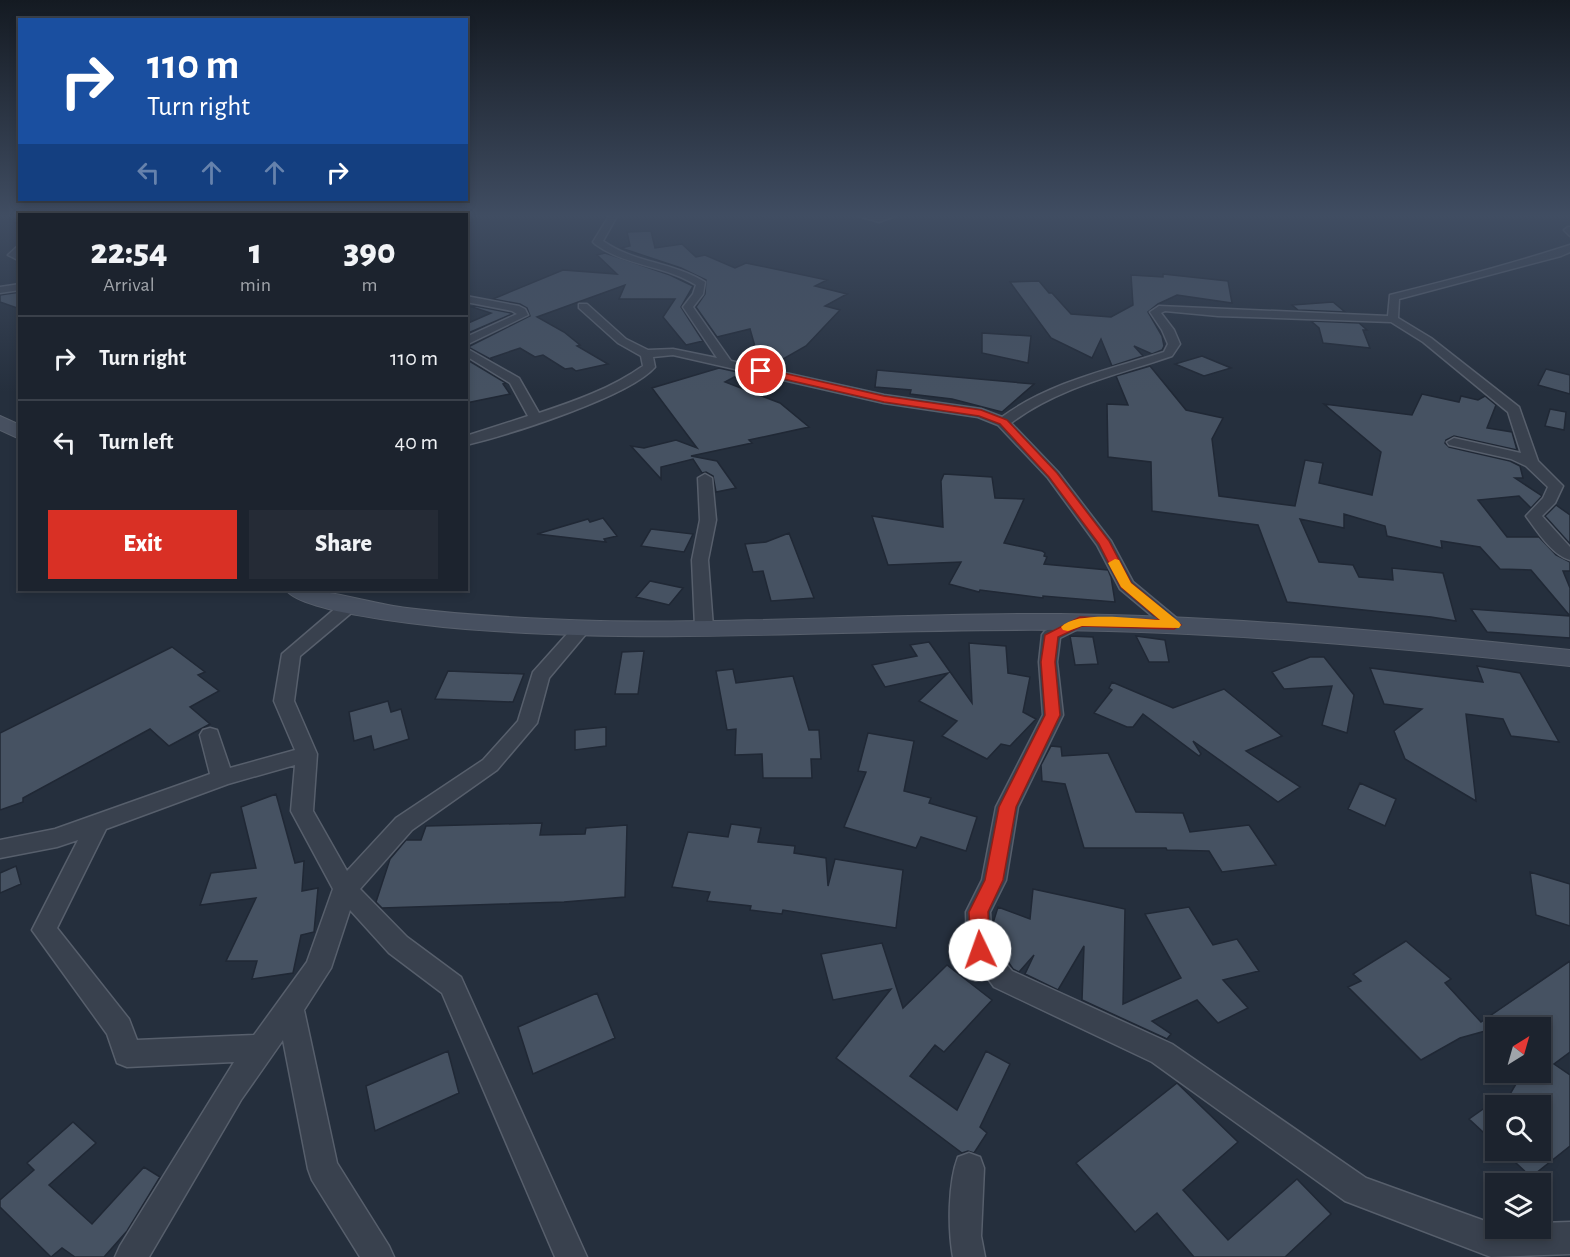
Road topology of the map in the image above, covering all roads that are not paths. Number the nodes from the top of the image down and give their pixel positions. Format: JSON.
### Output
{"nodes":[{"id":1,"x":685,"y":275,"type":"edge"},
{"id":2,"x":1481,"y":275,"type":"edge"},
{"id":3,"x":18,"y":287,"type":"edge"},
{"id":4,"x":0,"y":290,"type":"edge"},
{"id":5,"x":468,"y":299,"type":"edge"},
{"id":6,"x":583,"y":306,"type":"dead end"},
{"id":7,"x":1393,"y":318,"type":"junction"},
{"id":8,"x":468,"y":341,"type":"edge"},
{"id":9,"x":468,"y":352,"type":"edge"},
{"id":10,"x":646,"y":354,"type":"junction"},
{"id":11,"x":727,"y":364,"type":"junction"},
{"id":12,"x":535,"y":418,"type":"junction"},
{"id":13,"x":0,"y":422,"type":"edge"},
{"id":14,"x":1003,"y":422,"type":"junction"},
{"id":15,"x":18,"y":432,"type":"edge"},
{"id":16,"x":468,"y":440,"type":"edge"},
{"id":17,"x":1454,"y":442,"type":"dead end"},
{"id":18,"x":1531,"y":463,"type":"junction"},
{"id":19,"x":705,"y":478,"type":"dead end"},
{"id":20,"x":1570,"y":555,"type":"edge"},
{"id":21,"x":301,"y":591,"type":"edge"},
{"id":22,"x":350,"y":605,"type":"junction"},
{"id":23,"x":1080,"y":621,"type":"junction"},
{"id":24,"x":1174,"y":625,"type":"junction"},
{"id":25,"x":704,"y":627,"type":"junction"},
{"id":26,"x":582,"y":628,"type":"junction"},
{"id":27,"x":1570,"y":658,"type":"edge"},
{"id":28,"x":210,"y":735,"type":"dead end"},
{"id":29,"x":307,"y":754,"type":"junction"},
{"id":30,"x":222,"y":778,"type":"junction"},
{"id":31,"x":97,"y":824,"type":"junction"},
{"id":32,"x":0,"y":849,"type":"edge"},
{"id":33,"x":345,"y":889,"type":"junction"},
{"id":34,"x":290,"y":1008,"type":"junction"},
{"id":35,"x":262,"y":1048,"type":"junction"},
{"id":36,"x":969,"y":1168,"type":"dead end"},
{"id":37,"x":1570,"y":1238,"type":"edge"},
{"id":38,"x":131,"y":1257,"type":"edge"},
{"id":39,"x":378,"y":1257,"type":"edge"},
{"id":40,"x":572,"y":1257,"type":"edge"},
{"id":41,"x":969,"y":1257,"type":"edge"}],
"edges":[{"from":1,"to":11,"type":"street"},
{"from":2,"to":7,"type":"street"},
{"from":3,"to":4,"type":"street"},
{"from":5,"to":8,"type":"street"},
{"from":6,"to":10,"type":"street"},
{"from":7,"to":14,"type":"street"},
{"from":7,"to":18,"type":"street"},
{"from":9,"to":12,"type":"street"},
{"from":10,"to":11,"type":"street"},
{"from":10,"to":12,"type":"street"},
{"from":11,"to":14,"type":"street"},
{"from":12,"to":16,"type":"street"},
{"from":13,"to":15,"type":"main road"},
{"from":14,"to":24,"type":"street"},
{"from":17,"to":18,"type":"street"},
{"from":18,"to":20,"type":"street"},
{"from":19,"to":25,"type":"street"},
{"from":21,"to":22,"type":"main road"},
{"from":22,"to":26,"type":"main road"},
{"from":22,"to":29,"type":"street"},
{"from":23,"to":24,"type":"main road"},
{"from":23,"to":25,"type":"main road"},
{"from":23,"to":37,"type":"street"},
{"from":24,"to":27,"type":"main road"},
{"from":25,"to":26,"type":"main road"},
{"from":26,"to":33,"type":"street"},
{"from":28,"to":30,"type":"street"},
{"from":29,"to":30,"type":"street"},
{"from":29,"to":33,"type":"street"},
{"from":30,"to":31,"type":"street"},
{"from":31,"to":32,"type":"street"},
{"from":31,"to":35,"type":"street"},
{"from":33,"to":34,"type":"street"},
{"from":33,"to":40,"type":"street"},
{"from":34,"to":35,"type":"street"},
{"from":34,"to":39,"type":"street"},
{"from":35,"to":38,"type":"street"},
{"from":36,"to":41,"type":"street"}]}
